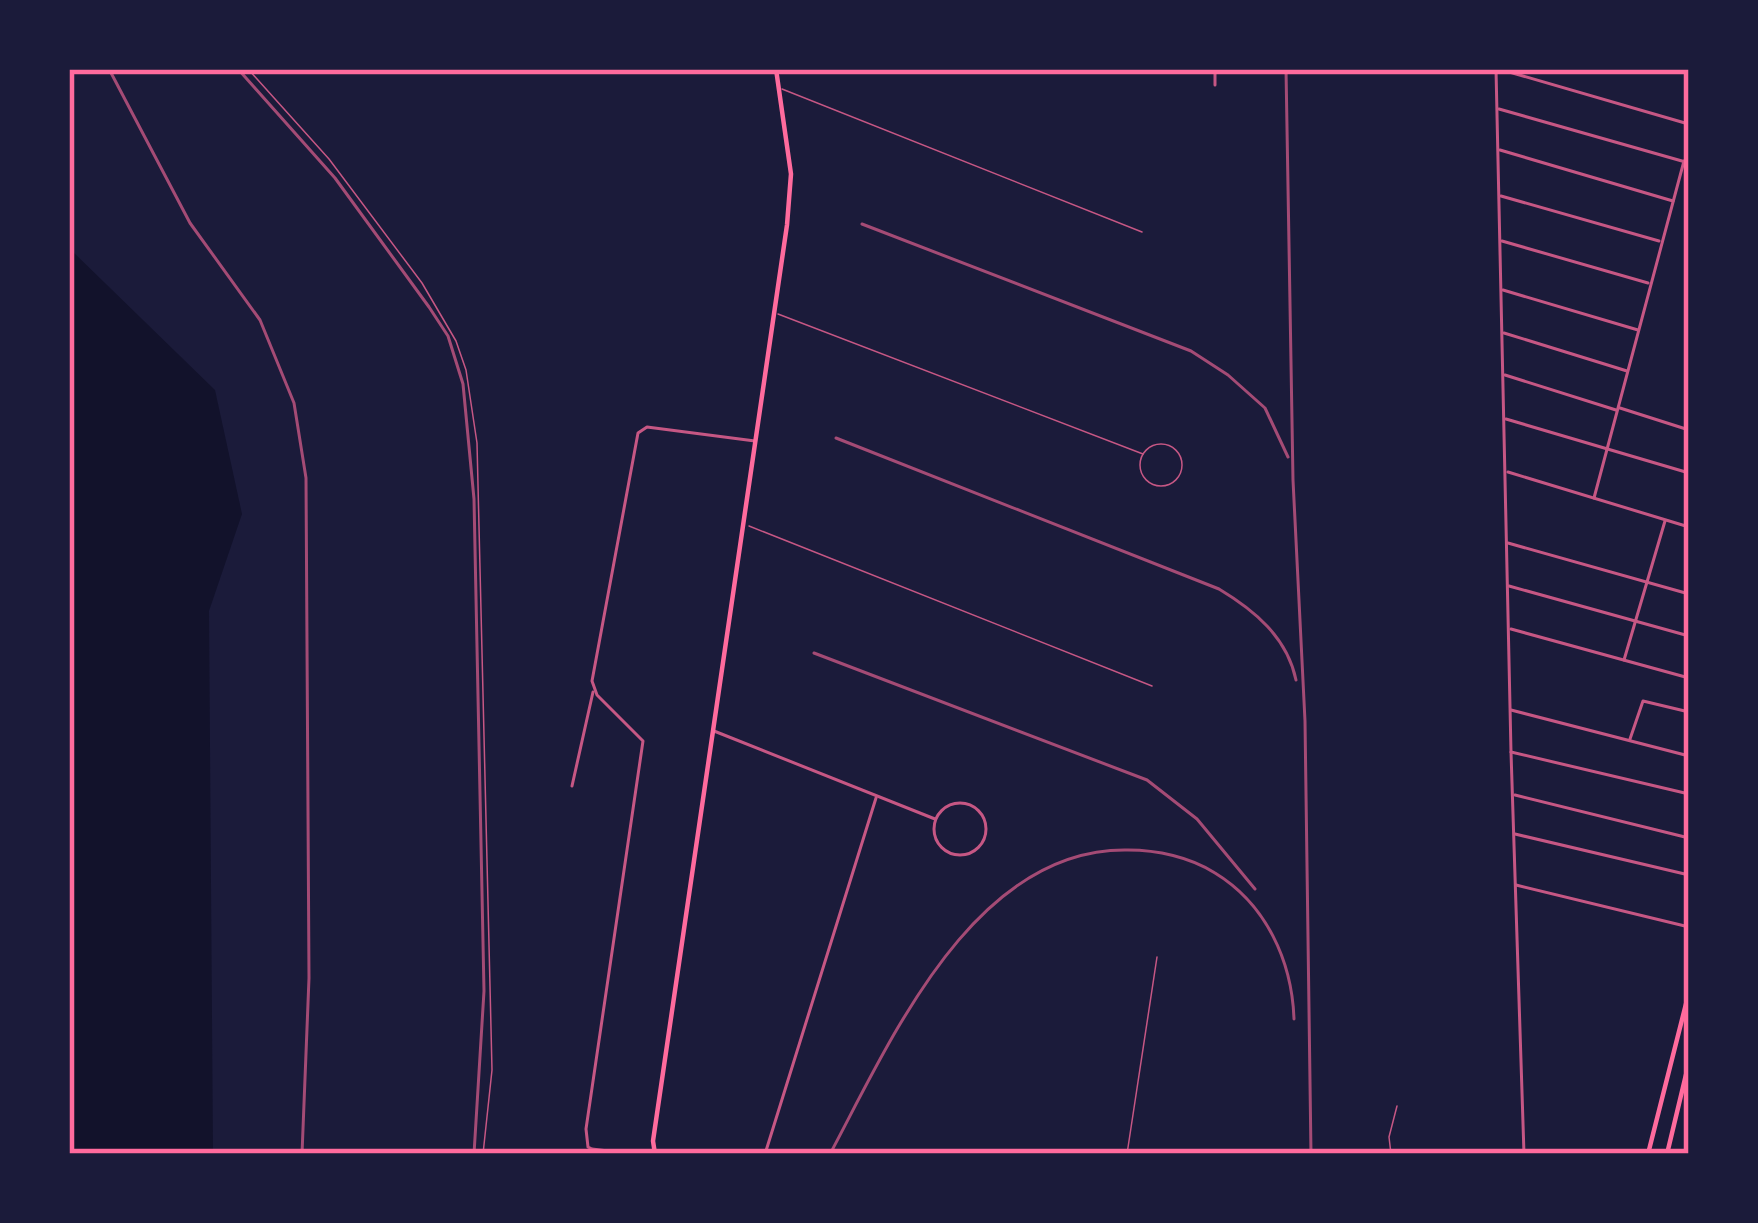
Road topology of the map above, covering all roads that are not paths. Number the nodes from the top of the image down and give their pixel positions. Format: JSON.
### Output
{"nodes":[{"id":1,"x":248,"y":69,"type":"edge"},
{"id":2,"x":776,"y":69,"type":"edge"},
{"id":3,"x":1214,"y":69,"type":"edge"},
{"id":4,"x":1497,"y":69,"type":"edge"},
{"id":5,"x":1215,"y":85,"type":"dead end"},
{"id":6,"x":779,"y":87,"type":"junction"},
{"id":7,"x":1497,"y":108,"type":"junction"},
{"id":8,"x":1685,"y":123,"type":"dead end"},
{"id":9,"x":1498,"y":149,"type":"junction"},
{"id":10,"x":1687,"y":162,"type":"edge"},
{"id":11,"x":1499,"y":195,"type":"junction"},
{"id":12,"x":1673,"y":201,"type":"junction"},
{"id":13,"x":1142,"y":232,"type":"dead end"},
{"id":14,"x":1500,"y":240,"type":"junction"},
{"id":15,"x":1662,"y":242,"type":"junction"},
{"id":16,"x":1651,"y":284,"type":"junction"},
{"id":17,"x":1502,"y":290,"type":"junction"},
{"id":18,"x":774,"y":313,"type":"junction"},
{"id":19,"x":1638,"y":331,"type":"junction"},
{"id":20,"x":1503,"y":333,"type":"junction"},
{"id":21,"x":1628,"y":371,"type":"junction"},
{"id":22,"x":1504,"y":375,"type":"junction"},
{"id":23,"x":1617,"y":409,"type":"junction"},
{"id":24,"x":1504,"y":418,"type":"junction"},
{"id":25,"x":1689,"y":430,"type":"edge"},
{"id":26,"x":755,"y":441,"type":"junction"},
{"id":27,"x":1606,"y":449,"type":"junction"},
{"id":28,"x":1143,"y":454,"type":"junction"},
{"id":29,"x":1506,"y":472,"type":"junction"},
{"id":30,"x":1689,"y":473,"type":"edge"},
{"id":31,"x":1594,"y":498,"type":"junction"},
{"id":32,"x":1665,"y":519,"type":"junction"},
{"id":33,"x":743,"y":524,"type":"junction"},
{"id":34,"x":1689,"y":526,"type":"edge"},
{"id":35,"x":1506,"y":543,"type":"junction"},
{"id":36,"x":1647,"y":582,"type":"junction"},
{"id":37,"x":1507,"y":585,"type":"junction"},
{"id":38,"x":1689,"y":594,"type":"edge"},
{"id":39,"x":1635,"y":622,"type":"junction"},
{"id":40,"x":1510,"y":628,"type":"junction"},
{"id":41,"x":1689,"y":636,"type":"edge"},
{"id":42,"x":1624,"y":660,"type":"junction"},
{"id":43,"x":1689,"y":678,"type":"edge"},
{"id":44,"x":1152,"y":686,"type":"dead end"},
{"id":45,"x":594,"y":690,"type":"junction"},
{"id":46,"x":1510,"y":710,"type":"junction"},
{"id":47,"x":1689,"y":712,"type":"edge"},
{"id":48,"x":713,"y":730,"type":"junction"},
{"id":49,"x":1630,"y":741,"type":"junction"},
{"id":50,"x":1510,"y":752,"type":"junction"},
{"id":51,"x":1689,"y":756,"type":"edge"},
{"id":52,"x":572,"y":786,"type":"dead end"},
{"id":53,"x":1689,"y":794,"type":"edge"},
{"id":54,"x":1513,"y":795,"type":"junction"},
{"id":55,"x":876,"y":798,"type":"junction"},
{"id":56,"x":935,"y":819,"type":"junction"},
{"id":57,"x":1514,"y":834,"type":"junction"},
{"id":58,"x":1689,"y":838,"type":"edge"},
{"id":59,"x":1689,"y":874,"type":"edge"},
{"id":60,"x":1516,"y":884,"type":"junction"},
{"id":61,"x":1689,"y":927,"type":"edge"},
{"id":62,"x":1156,"y":957,"type":"dead end"},
{"id":63,"x":1689,"y":992,"type":"edge"},
{"id":64,"x":1689,"y":1062,"type":"edge"},
{"id":65,"x":1396,"y":1106,"type":"dead end"},
{"id":66,"x":612,"y":1153,"type":"edge"},
{"id":67,"x":483,"y":1154,"type":"edge"},
{"id":68,"x":632,"y":1154,"type":"edge"},
{"id":69,"x":655,"y":1154,"type":"edge"},
{"id":70,"x":764,"y":1154,"type":"edge"},
{"id":71,"x":1127,"y":1154,"type":"edge"},
{"id":72,"x":1390,"y":1154,"type":"edge"},
{"id":73,"x":1524,"y":1154,"type":"edge"},
{"id":74,"x":1648,"y":1154,"type":"edge"},
{"id":75,"x":1666,"y":1154,"type":"edge"}],
"edges":[{"from":1,"to":67,"type":"lane"},
{"from":2,"to":6,"type":"main road"},
{"from":3,"to":5,"type":"street"},
{"from":4,"to":7,"type":"street"},
{"from":4,"to":8,"type":"street"},
{"from":6,"to":13,"type":"lane"},
{"from":6,"to":18,"type":"main road"},
{"from":7,"to":9,"type":"street"},
{"from":7,"to":10,"type":"street"},
{"from":9,"to":11,"type":"street"},
{"from":9,"to":12,"type":"street"},
{"from":10,"to":12,"type":"street"},
{"from":11,"to":14,"type":"street"},
{"from":11,"to":15,"type":"street"},
{"from":12,"to":15,"type":"street"},
{"from":14,"to":16,"type":"street"},
{"from":14,"to":17,"type":"street"},
{"from":15,"to":16,"type":"street"},
{"from":16,"to":19,"type":"street"},
{"from":17,"to":19,"type":"street"},
{"from":17,"to":20,"type":"street"},
{"from":18,"to":26,"type":"main road"},
{"from":18,"to":28,"type":"lane"},
{"from":19,"to":21,"type":"street"},
{"from":20,"to":21,"type":"street"},
{"from":20,"to":22,"type":"street"},
{"from":21,"to":23,"type":"street"},
{"from":22,"to":23,"type":"street"},
{"from":22,"to":24,"type":"street"},
{"from":23,"to":25,"type":"street"},
{"from":23,"to":27,"type":"street"},
{"from":24,"to":27,"type":"street"},
{"from":24,"to":29,"type":"street"},
{"from":26,"to":33,"type":"main road"},
{"from":26,"to":45,"type":"street"},
{"from":27,"to":30,"type":"street"},
{"from":27,"to":31,"type":"street"},
{"from":28,"to":28,"type":"lane"},
{"from":29,"to":31,"type":"street"},
{"from":29,"to":35,"type":"street"},
{"from":31,"to":32,"type":"street"},
{"from":32,"to":34,"type":"street"},
{"from":32,"to":36,"type":"street"},
{"from":33,"to":44,"type":"lane"},
{"from":33,"to":48,"type":"main road"},
{"from":35,"to":36,"type":"street"},
{"from":35,"to":37,"type":"street"},
{"from":36,"to":38,"type":"street"},
{"from":36,"to":39,"type":"street"},
{"from":37,"to":39,"type":"street"},
{"from":37,"to":40,"type":"street"},
{"from":39,"to":41,"type":"street"},
{"from":39,"to":42,"type":"street"},
{"from":40,"to":42,"type":"street"},
{"from":40,"to":46,"type":"street"},
{"from":42,"to":43,"type":"street"},
{"from":45,"to":52,"type":"street"},
{"from":45,"to":66,"type":"street"},
{"from":46,"to":49,"type":"street"},
{"from":46,"to":50,"type":"street"},
{"from":47,"to":49,"type":"street"},
{"from":48,"to":55,"type":"street"},
{"from":48,"to":69,"type":"main road"},
{"from":49,"to":51,"type":"street"},
{"from":50,"to":53,"type":"street"},
{"from":50,"to":54,"type":"street"},
{"from":54,"to":57,"type":"street"},
{"from":54,"to":58,"type":"street"},
{"from":55,"to":56,"type":"street"},
{"from":55,"to":70,"type":"street"},
{"from":56,"to":56,"type":"street"},
{"from":57,"to":59,"type":"street"},
{"from":57,"to":60,"type":"street"},
{"from":60,"to":61,"type":"street"},
{"from":60,"to":73,"type":"street"},
{"from":62,"to":71,"type":"lane"},
{"from":63,"to":74,"type":"main road"},
{"from":64,"to":75,"type":"main road"},
{"from":65,"to":72,"type":"lane"},
{"from":66,"to":68,"type":"street"}]}
